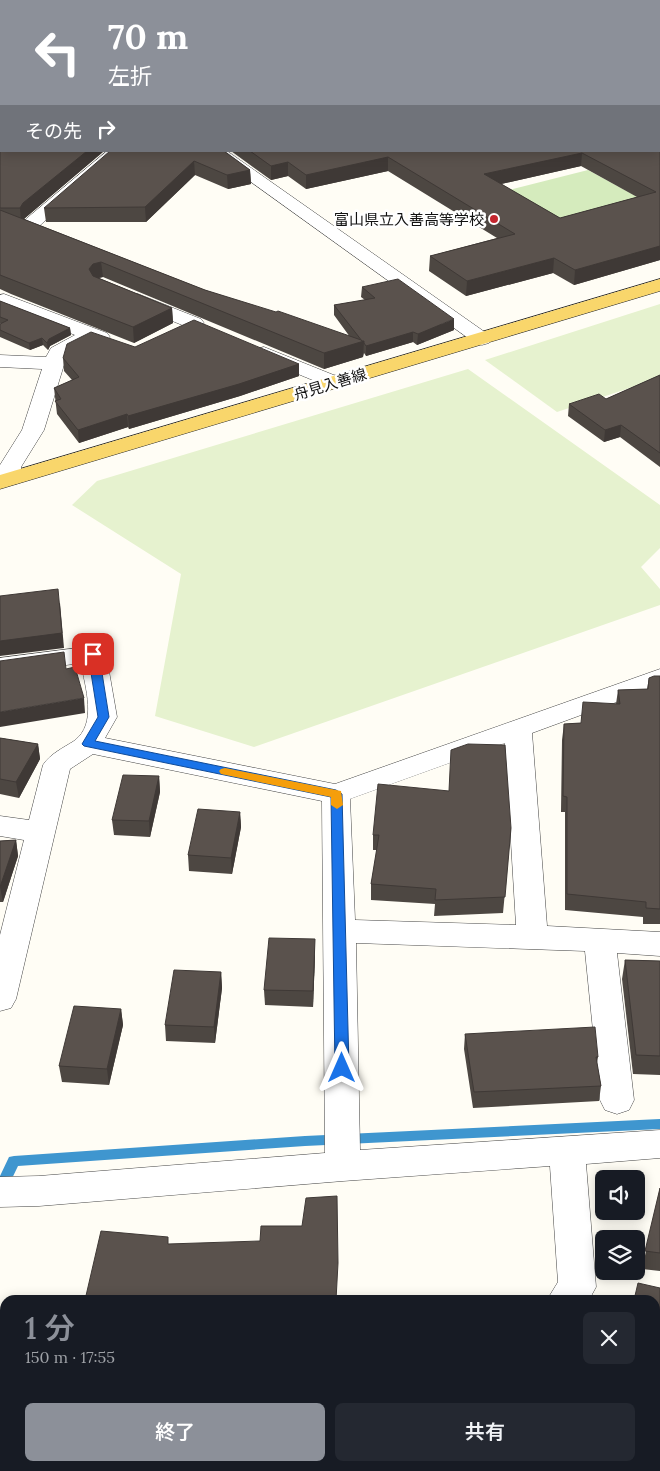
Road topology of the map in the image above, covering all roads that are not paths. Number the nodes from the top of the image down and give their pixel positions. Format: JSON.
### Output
{"nodes":[{"id":1,"x":116,"y":152,"type":"edge"},
{"id":2,"x":217,"y":152,"type":"edge"},
{"id":3,"x":32,"y":223,"type":"edge"},
{"id":4,"x":660,"y":286,"type":"edge"},
{"id":5,"x":120,"y":293,"type":"edge"},
{"id":6,"x":4,"y":300,"type":"edge"},
{"id":7,"x":91,"y":334,"type":"junction"},
{"id":8,"x":168,"y":336,"type":"edge"},
{"id":9,"x":482,"y":338,"type":"junction"},
{"id":10,"x":117,"y":345,"type":"edge"},
{"id":11,"x":247,"y":346,"type":"edge"},
{"id":12,"x":0,"y":361,"type":"edge"},
{"id":13,"x":54,"y":364,"type":"junction"},
{"id":14,"x":334,"y":382,"type":"junction"},
{"id":15,"x":6,"y":480,"type":"edge"},
{"id":16,"x":0,"y":666,"type":"edge"},
{"id":17,"x":660,"y":677,"type":"edge"},
{"id":18,"x":518,"y":728,"type":"junction"},
{"id":19,"x":88,"y":744,"type":"junction"},
{"id":20,"x":336,"y":794,"type":"junction"},
{"id":21,"x":0,"y":826,"type":"edge"},
{"id":22,"x":41,"y":832,"type":"junction"},
{"id":23,"x":340,"y":931,"type":"junction"},
{"id":24,"x":532,"y":937,"type":"junction"},
{"id":25,"x":600,"y":941,"type":"junction"},
{"id":26,"x":660,"y":944,"type":"edge"},
{"id":27,"x":0,"y":999,"type":"edge"},
{"id":28,"x":617,"y":1100,"type":"dead end"},
{"id":29,"x":660,"y":1144,"type":"edge"},
{"id":30,"x":567,"y":1151,"type":"junction"},
{"id":31,"x":343,"y":1166,"type":"junction"},
{"id":32,"x":0,"y":1192,"type":"edge"},
{"id":33,"x":571,"y":1295,"type":"edge"}],
"edges":[{"from":1,"to":3,"type":"street"},
{"from":2,"to":9,"type":"street"},
{"from":4,"to":9,"type":"main road","name":"舟見入善線"},
{"from":5,"to":8,"type":"street"},
{"from":6,"to":7,"type":"street"},
{"from":7,"to":10,"type":"street"},
{"from":7,"to":13,"type":"street"},
{"from":9,"to":14,"type":"main road","name":"舟見入善線"},
{"from":11,"to":14,"type":"street"},
{"from":12,"to":13,"type":"street"},
{"from":13,"to":15,"type":"street"},
{"from":14,"to":15,"type":"main road","name":"舟見入善線"},
{"from":16,"to":19,"type":"street"},
{"from":17,"to":18,"type":"street"},
{"from":18,"to":20,"type":"street"},
{"from":18,"to":24,"type":"street"},
{"from":19,"to":20,"type":"street"},
{"from":19,"to":22,"type":"street"},
{"from":20,"to":23,"type":"street"},
{"from":21,"to":22,"type":"street"},
{"from":22,"to":27,"type":"street"},
{"from":23,"to":24,"type":"street"},
{"from":23,"to":31,"type":"street"},
{"from":24,"to":25,"type":"street"},
{"from":25,"to":26,"type":"street"},
{"from":25,"to":28,"type":"street"},
{"from":29,"to":30,"type":"street"},
{"from":30,"to":31,"type":"street"},
{"from":30,"to":33,"type":"street"},
{"from":31,"to":32,"type":"street"}]}
